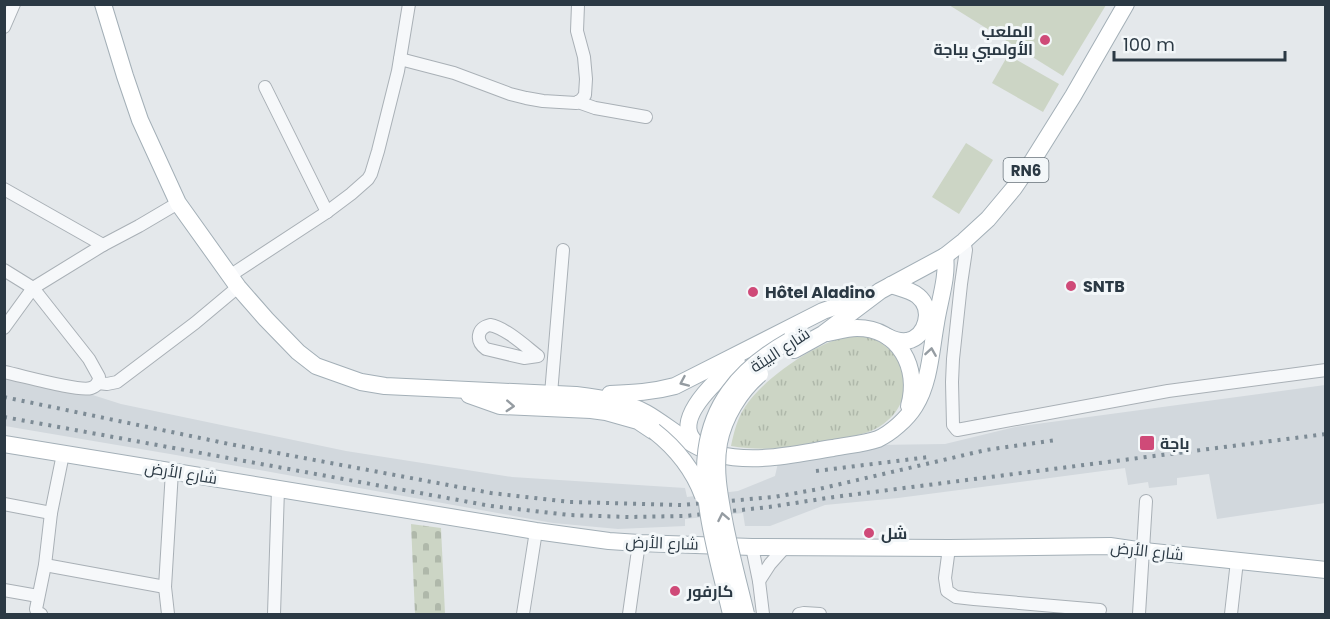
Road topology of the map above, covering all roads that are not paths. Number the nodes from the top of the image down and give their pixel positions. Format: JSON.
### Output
{"nodes":[{"id":1,"x":14,"y":4,"type":"edge"},
{"id":2,"x":103,"y":4,"type":"edge"},
{"id":3,"x":409,"y":4,"type":"edge"},
{"id":4,"x":1126,"y":4,"type":"edge"},
{"id":5,"x":578,"y":5,"type":"edge"},
{"id":6,"x":4,"y":27,"type":"edge"},
{"id":7,"x":400,"y":59,"type":"junction"},
{"id":8,"x":265,"y":87,"type":"dead end"},
{"id":9,"x":578,"y":102,"type":"junction"},
{"id":10,"x":646,"y":117,"type":"dead end"},
{"id":11,"x":4,"y":189,"type":"edge"},
{"id":12,"x":178,"y":203,"type":"junction"},
{"id":13,"x":327,"y":212,"type":"junction"},
{"id":14,"x":964,"y":241,"type":"junction"},
{"id":15,"x":103,"y":245,"type":"junction"},
{"id":16,"x":563,"y":250,"type":"dead end"},
{"id":17,"x":945,"y":256,"type":"junction"},
{"id":18,"x":4,"y":270,"type":"edge"},
{"id":19,"x":234,"y":281,"type":"junction"},
{"id":20,"x":33,"y":288,"type":"junction"},
{"id":21,"x":880,"y":290,"type":"junction"},
{"id":22,"x":931,"y":324,"type":"junction"},
{"id":23,"x":4,"y":328,"type":"edge"},
{"id":24,"x":823,"y":334,"type":"junction"},
{"id":25,"x":882,"y":334,"type":"junction"},
{"id":26,"x":955,"y":335,"type":"junction"},
{"id":27,"x":786,"y":342,"type":"junction"},
{"id":28,"x":538,"y":356,"type":"dead end"},
{"id":29,"x":554,"y":359,"type":"junction"},
{"id":30,"x":1326,"y":370,"type":"edge"},
{"id":31,"x":4,"y":372,"type":"edge"},
{"id":32,"x":98,"y":382,"type":"junction"},
{"id":33,"x":454,"y":390,"type":"junction"},
{"id":34,"x":551,"y":394,"type":"junction"},
{"id":35,"x":576,"y":395,"type":"junction"},
{"id":36,"x":900,"y":423,"type":"junction"},
{"id":37,"x":4,"y":444,"type":"edge"},
{"id":38,"x":698,"y":446,"type":"junction"},
{"id":39,"x":63,"y":454,"type":"junction"},
{"id":40,"x":172,"y":471,"type":"junction"},
{"id":41,"x":278,"y":489,"type":"junction"},
{"id":42,"x":1146,"y":501,"type":"dead end"},
{"id":43,"x":4,"y":504,"type":"edge"},
{"id":44,"x":708,"y":512,"type":"junction"},
{"id":45,"x":51,"y":513,"type":"junction"},
{"id":46,"x":536,"y":531,"type":"junction"},
{"id":47,"x":639,"y":543,"type":"junction"},
{"id":48,"x":786,"y":546,"type":"junction"},
{"id":49,"x":752,"y":547,"type":"junction"},
{"id":50,"x":949,"y":548,"type":"junction"},
{"id":51,"x":1144,"y":551,"type":"junction"},
{"id":52,"x":1238,"y":561,"type":"junction"},
{"id":53,"x":45,"y":565,"type":"junction"},
{"id":54,"x":1326,"y":570,"type":"edge"},
{"id":55,"x":759,"y":581,"type":"junction"},
{"id":56,"x":165,"y":586,"type":"junction"},
{"id":57,"x":4,"y":590,"type":"edge"},
{"id":58,"x":38,"y":596,"type":"junction"},
{"id":59,"x":1100,"y":610,"type":"dead end"},
{"id":60,"x":41,"y":615,"type":"edge"},
{"id":61,"x":168,"y":615,"type":"edge"},
{"id":62,"x":274,"y":615,"type":"edge"},
{"id":63,"x":523,"y":615,"type":"edge"},
{"id":64,"x":629,"y":615,"type":"edge"},
{"id":65,"x":731,"y":615,"type":"edge"},
{"id":66,"x":746,"y":615,"type":"edge"},
{"id":67,"x":763,"y":615,"type":"edge"},
{"id":68,"x":799,"y":615,"type":"edge"},
{"id":69,"x":820,"y":615,"type":"edge"},
{"id":70,"x":1139,"y":615,"type":"edge"},
{"id":71,"x":1231,"y":615,"type":"edge"}],
"edges":[{"from":1,"to":6,"type":"street"},
{"from":2,"to":12,"type":"main road"},
{"from":3,"to":7,"type":"street"},
{"from":4,"to":14,"type":"main road","name":"شارع البيئة","number":"RN6"},
{"from":5,"to":9,"type":"street"},
{"from":7,"to":9,"type":"street"},
{"from":7,"to":13,"type":"street"},
{"from":8,"to":13,"type":"street"},
{"from":9,"to":10,"type":"street"},
{"from":11,"to":15,"type":"street"},
{"from":12,"to":15,"type":"street"},
{"from":12,"to":19,"type":"main road"},
{"from":13,"to":19,"type":"street"},
{"from":14,"to":17,"type":"main road","name":"شارع البيئة","number":"RN6"},
{"from":14,"to":26,"type":"street"},
{"from":15,"to":20,"type":"street"},
{"from":16,"to":29,"type":"street"},
{"from":17,"to":21,"type":"main road","name":"شارع البيئة","number":"RN6"},
{"from":17,"to":22,"type":"main road"},
{"from":18,"to":20,"type":"street"},
{"from":19,"to":32,"type":"street"},
{"from":19,"to":33,"type":"main road"},
{"from":20,"to":23,"type":"street"},
{"from":20,"to":32,"type":"street"},
{"from":21,"to":22,"type":"main road"},
{"from":21,"to":24,"type":"main road","name":"شارع البيئة","number":"RN6"},
{"from":21,"to":27,"type":"main road","name":"شارع البيئة","number":"RN6"},
{"from":22,"to":25,"type":"main road"},
{"from":22,"to":26,"type":"street"},
{"from":36,"to":22,"type":"main road","one_way":true},
{"from":24,"to":25,"type":"main road"},
{"from":24,"to":27,"type":"main road","name":"شارع البيئة","number":"RN6"},
{"from":25,"to":36,"type":"main road"},
{"from":26,"to":30,"type":"street"},
{"from":27,"to":35,"type":"main road","one_way":true},
{"from":27,"to":38,"type":"main road"},
{"from":27,"to":44,"type":"main road","name":"شارع البيئة","number":"RN6","bridge":true},
{"from":66,"to":27,"type":"main road","name":"شارع البيئة","number":"RN6","one_way":true,"bridge":true},
{"from":28,"to":29,"type":"street"},
{"from":29,"to":34,"type":"street"},
{"from":31,"to":32,"type":"street"},
{"from":33,"to":34,"type":"main road"},
{"from":33,"to":44,"type":"main road","one_way":true,"bridge":true},
{"from":34,"to":35,"type":"main road"},
{"from":35,"to":38,"type":"main road"},
{"from":36,"to":38,"type":"main road"},
{"from":37,"to":39,"type":"main road","name":"شارع الأرض"},
{"from":39,"to":40,"type":"main road","name":"شارع الأرض"},
{"from":39,"to":45,"type":"street"},
{"from":40,"to":41,"type":"main road","name":"شارع الأرض"},
{"from":40,"to":56,"type":"street"},
{"from":41,"to":46,"type":"main road","name":"شارع الأرض"},
{"from":41,"to":62,"type":"street"},
{"from":42,"to":51,"type":"street"},
{"from":43,"to":45,"type":"street"},
{"from":44,"to":65,"type":"main road","name":"شارع البيئة","number":"RN6","bridge":true},
{"from":45,"to":53,"type":"street"},
{"from":46,"to":47,"type":"main road","name":"شارع الأرض"},
{"from":46,"to":63,"type":"street"},
{"from":47,"to":49,"type":"main road","name":"شارع الأرض"},
{"from":47,"to":64,"type":"street"},
{"from":48,"to":49,"type":"main road","name":"شارع الأرض"},
{"from":48,"to":50,"type":"main road","name":"شارع الأرض"},
{"from":48,"to":55,"type":"street"},
{"from":49,"to":55,"type":"street"},
{"from":50,"to":51,"type":"main road","name":"شارع الأرض"},
{"from":50,"to":59,"type":"street"},
{"from":51,"to":52,"type":"main road","name":"شارع الأرض"},
{"from":51,"to":70,"type":"street"},
{"from":52,"to":54,"type":"main road","name":"شارع الأرض"},
{"from":52,"to":71,"type":"street"},
{"from":53,"to":56,"type":"street"},
{"from":53,"to":58,"type":"street"},
{"from":55,"to":67,"type":"street"},
{"from":56,"to":61,"type":"street"},
{"from":57,"to":58,"type":"street"},
{"from":58,"to":60,"type":"street"},
{"from":68,"to":69,"type":"street"}]}
